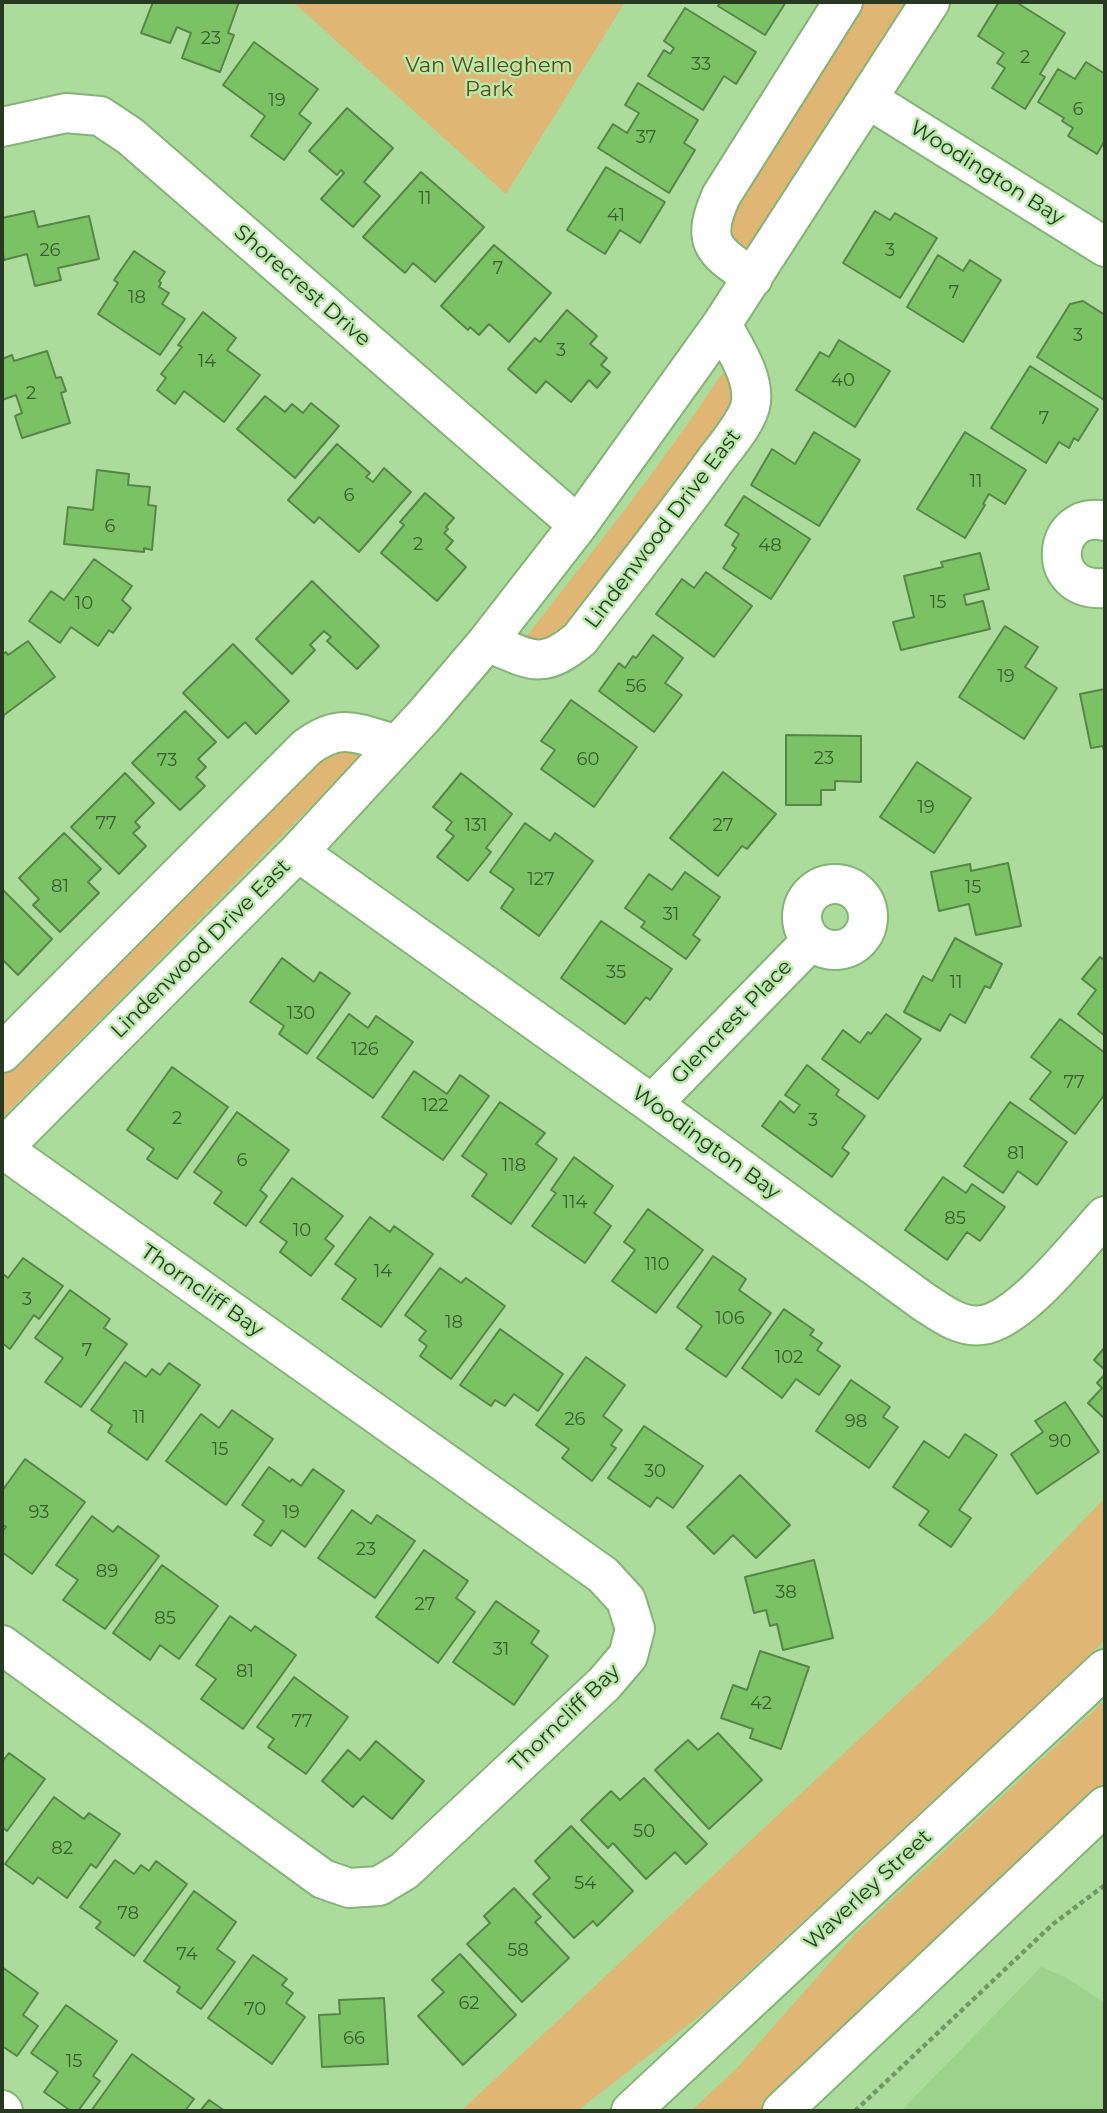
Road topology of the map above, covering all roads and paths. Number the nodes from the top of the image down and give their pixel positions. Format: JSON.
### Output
{"nodes":[{"id":1,"x":843,"y":2,"type":"edge"},
{"id":2,"x":930,"y":2,"type":"edge"},
{"id":3,"x":868,"y":99,"type":"junction"},
{"id":4,"x":2,"y":127,"type":"edge"},
{"id":5,"x":1105,"y":247,"type":"edge"},
{"id":6,"x":752,"y":278,"type":"junction"},
{"id":7,"x":722,"y":324,"type":"junction"},
{"id":8,"x":1105,"y":521,"type":"edge"},
{"id":9,"x":578,"y":525,"type":"junction"},
{"id":10,"x":1105,"y":588,"type":"edge"},
{"id":11,"x":487,"y":642,"type":"junction"},
{"id":12,"x":397,"y":745,"type":"junction"},
{"id":13,"x":298,"y":852,"type":"junction"},
{"id":14,"x":811,"y":940,"type":"dead end"},
{"id":15,"x":2,"y":1053,"type":"edge"},
{"id":16,"x":652,"y":1104,"type":"junction"},
{"id":17,"x":2,"y":1149,"type":"edge"},
{"id":18,"x":1105,"y":1216,"type":"edge"},
{"id":19,"x":2,"y":1645,"type":"edge"},
{"id":20,"x":1105,"y":1669,"type":"edge"},
{"id":21,"x":1105,"y":1806,"type":"edge"},
{"id":22,"x":1105,"y":1885,"type":"edge"},
{"id":23,"x":631,"y":2111,"type":"edge"},
{"id":24,"x":782,"y":2111,"type":"edge"},
{"id":25,"x":855,"y":2111,"type":"edge"}],
"edges":[{"from":1,"to":6,"type":"street"},
{"from":2,"to":3,"type":"street","name":"Lindenwood Drive East"},
{"from":3,"to":5,"type":"street","name":"Woodington Bay"},
{"from":3,"to":6,"type":"street","name":"Lindenwood Drive East"},
{"from":4,"to":9,"type":"street","name":"Shorecrest Drive"},
{"from":6,"to":7,"type":"street","name":"Lindenwood Drive East"},
{"from":7,"to":9,"type":"street","name":"Lindenwood Drive East"},
{"from":7,"to":11,"type":"street","name":"Lindenwood Drive East"},
{"from":8,"to":10,"type":"street"},
{"from":9,"to":11,"type":"street","name":"Lindenwood Drive East"},
{"from":11,"to":12,"type":"street","name":"Lindenwood Drive East"},
{"from":12,"to":13,"type":"street","name":"Lindenwood Drive East"},
{"from":12,"to":15,"type":"street"},
{"from":13,"to":16,"type":"street","name":"Woodington Bay"},
{"from":13,"to":17,"type":"street","name":"Lindenwood Drive East"},
{"from":14,"to":16,"type":"street","name":"Glencrest Place"},
{"from":16,"to":18,"type":"street","name":"Woodington Bay"},
{"from":17,"to":19,"type":"street","name":"Thorncliff Bay"},
{"from":20,"to":23,"type":"street","name":"Waverley Street"},
{"from":21,"to":24,"type":"street"},
{"from":22,"to":25,"type":"path"}]}
